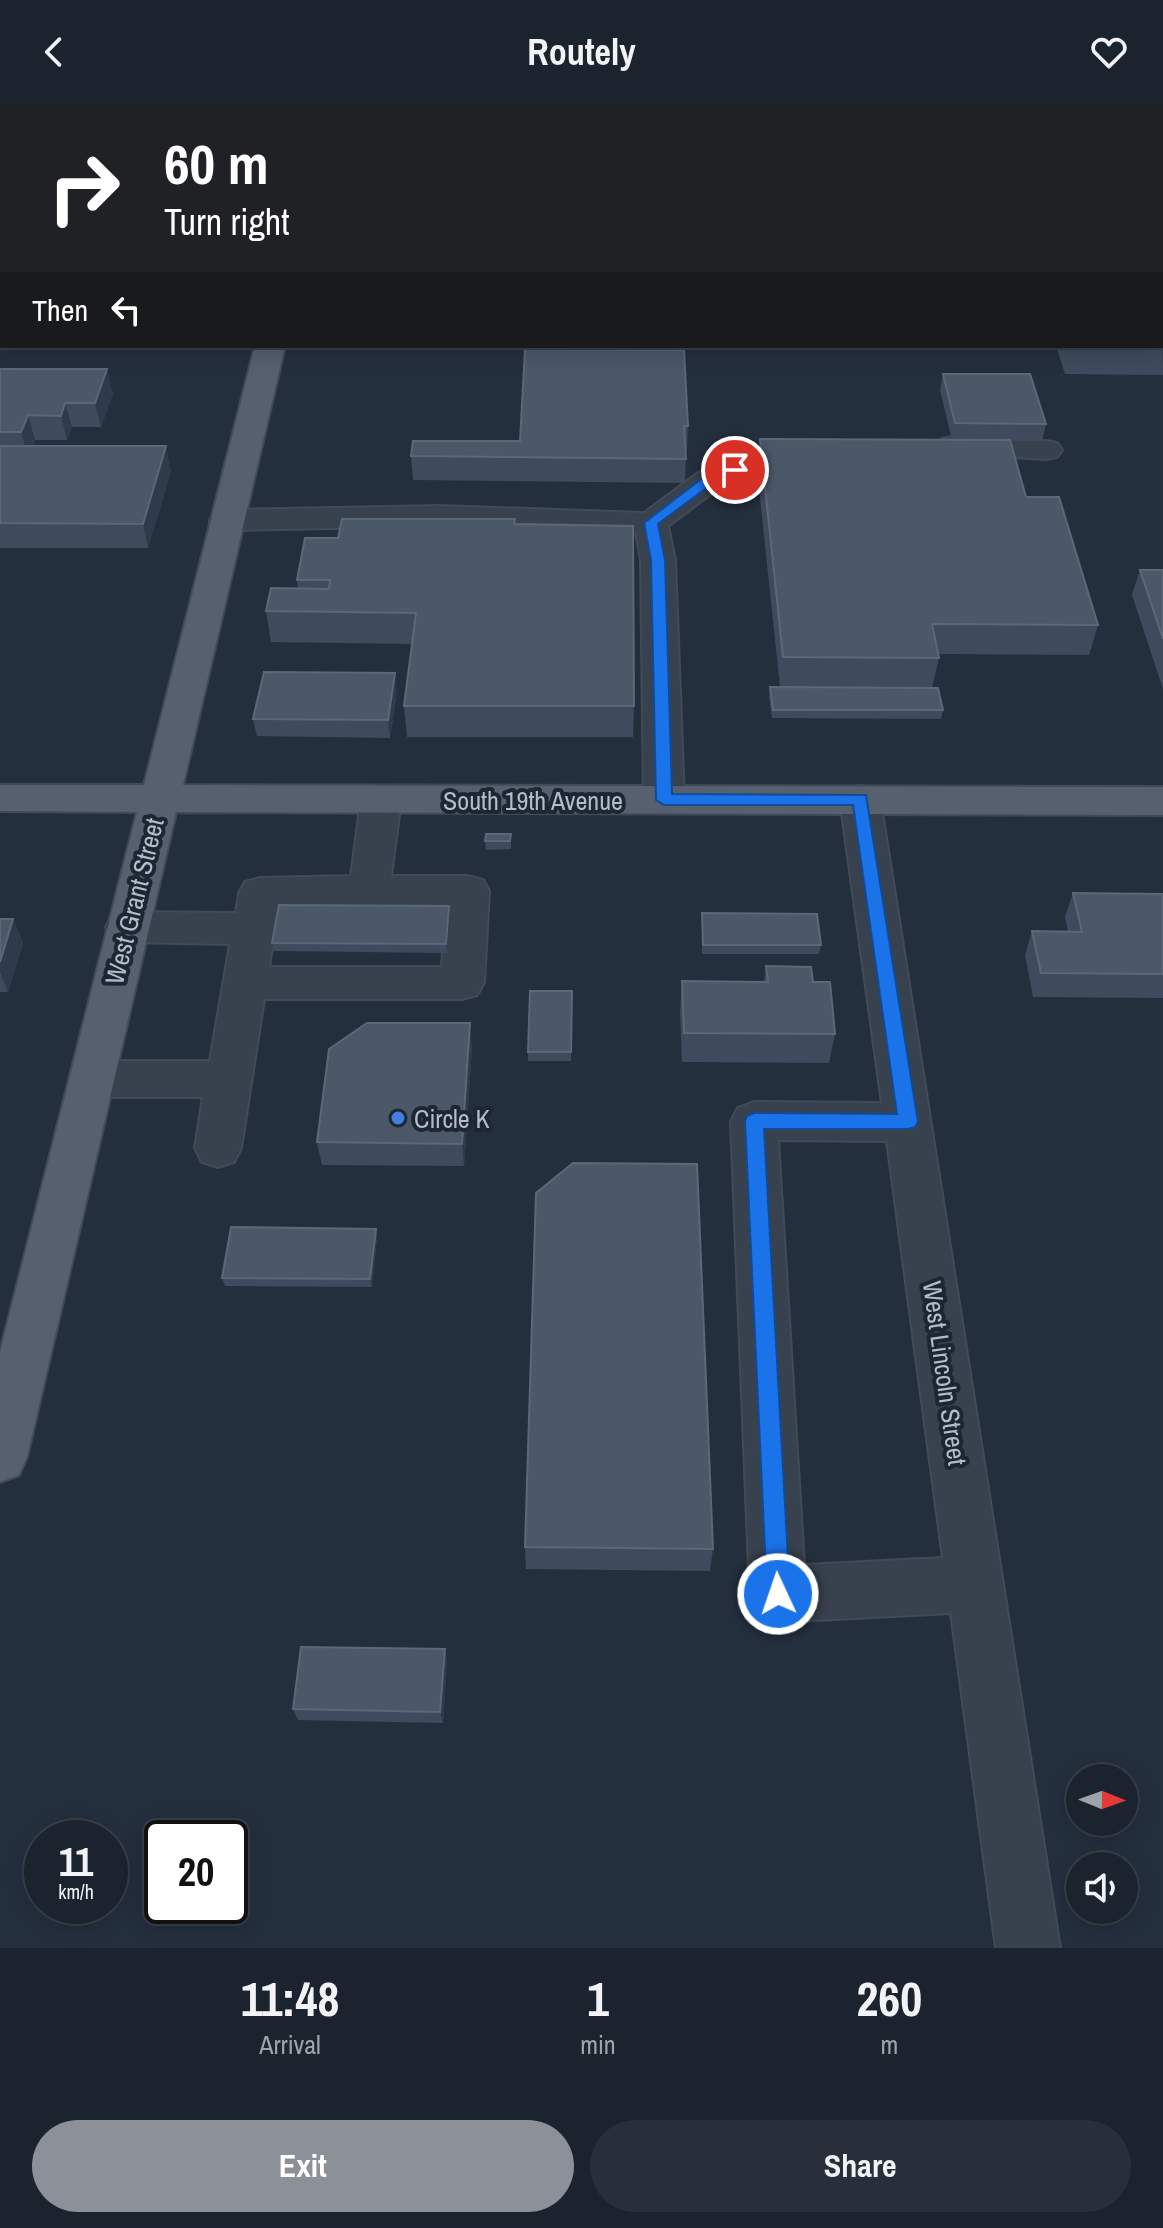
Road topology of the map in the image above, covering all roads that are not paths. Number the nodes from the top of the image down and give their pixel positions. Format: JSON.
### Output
{"nodes":[{"id":1,"x":270,"y":348,"type":"edge"},
{"id":2,"x":920,"y":444,"type":"edge"},
{"id":3,"x":847,"y":450,"type":"edge"},
{"id":4,"x":1046,"y":450,"type":"dead end"},
{"id":5,"x":227,"y":520,"type":"junction"},
{"id":6,"x":651,"y":523,"type":"junction"},
{"id":7,"x":0,"y":798,"type":"edge"},
{"id":8,"x":860,"y":799,"type":"junction"},
{"id":9,"x":158,"y":800,"type":"junction"},
{"id":10,"x":381,"y":800,"type":"junction"},
{"id":11,"x":664,"y":800,"type":"junction"},
{"id":12,"x":1163,"y":801,"type":"edge"},
{"id":13,"x":127,"y":927,"type":"junction"},
{"id":14,"x":254,"y":929,"type":"junction"},
{"id":15,"x":365,"y":931,"type":"junction"},
{"id":16,"x":245,"y":983,"type":"junction"},
{"id":17,"x":92,"y":1079,"type":"junction"},
{"id":18,"x":229,"y":1079,"type":"junction"},
{"id":19,"x":908,"y":1122,"type":"junction"},
{"id":20,"x":218,"y":1148,"type":"dead end"},
{"id":21,"x":0,"y":1457,"type":"edge"},
{"id":22,"x":976,"y":1584,"type":"junction"},
{"id":23,"x":1028,"y":1948,"type":"edge"}],
"edges":[{"from":1,"to":5,"type":"main road","name":"West Grant Street"},
{"from":2,"to":4,"type":"street"},
{"from":3,"to":6,"type":"street"},
{"from":5,"to":6,"type":"street"},
{"from":5,"to":9,"type":"main road","name":"West Grant Street"},
{"from":6,"to":11,"type":"street"},
{"from":7,"to":9,"type":"main road","name":"South 19th Avenue"},
{"from":8,"to":11,"type":"main road","name":"South 19th Avenue"},
{"from":8,"to":12,"type":"main road","name":"South 19th Avenue"},
{"from":8,"to":19,"type":"street","name":"West Lincoln Street"},
{"from":9,"to":10,"type":"main road","name":"South 19th Avenue"},
{"from":9,"to":13,"type":"main road","name":"West Grant Street"},
{"from":10,"to":11,"type":"main road","name":"South 19th Avenue"},
{"from":10,"to":15,"type":"street"},
{"from":13,"to":14,"type":"street"},
{"from":13,"to":17,"type":"main road","name":"West Grant Street"},
{"from":14,"to":15,"type":"street"},
{"from":14,"to":16,"type":"street"},
{"from":15,"to":16,"type":"street"},
{"from":16,"to":18,"type":"street"},
{"from":17,"to":18,"type":"street"},
{"from":17,"to":21,"type":"main road","name":"West Grant Street"},
{"from":18,"to":20,"type":"street"},
{"from":19,"to":22,"type":"street","name":"West Lincoln Street"},
{"from":19,"to":22,"type":"street"},
{"from":22,"to":23,"type":"street","name":"West Lincoln Street"}]}
